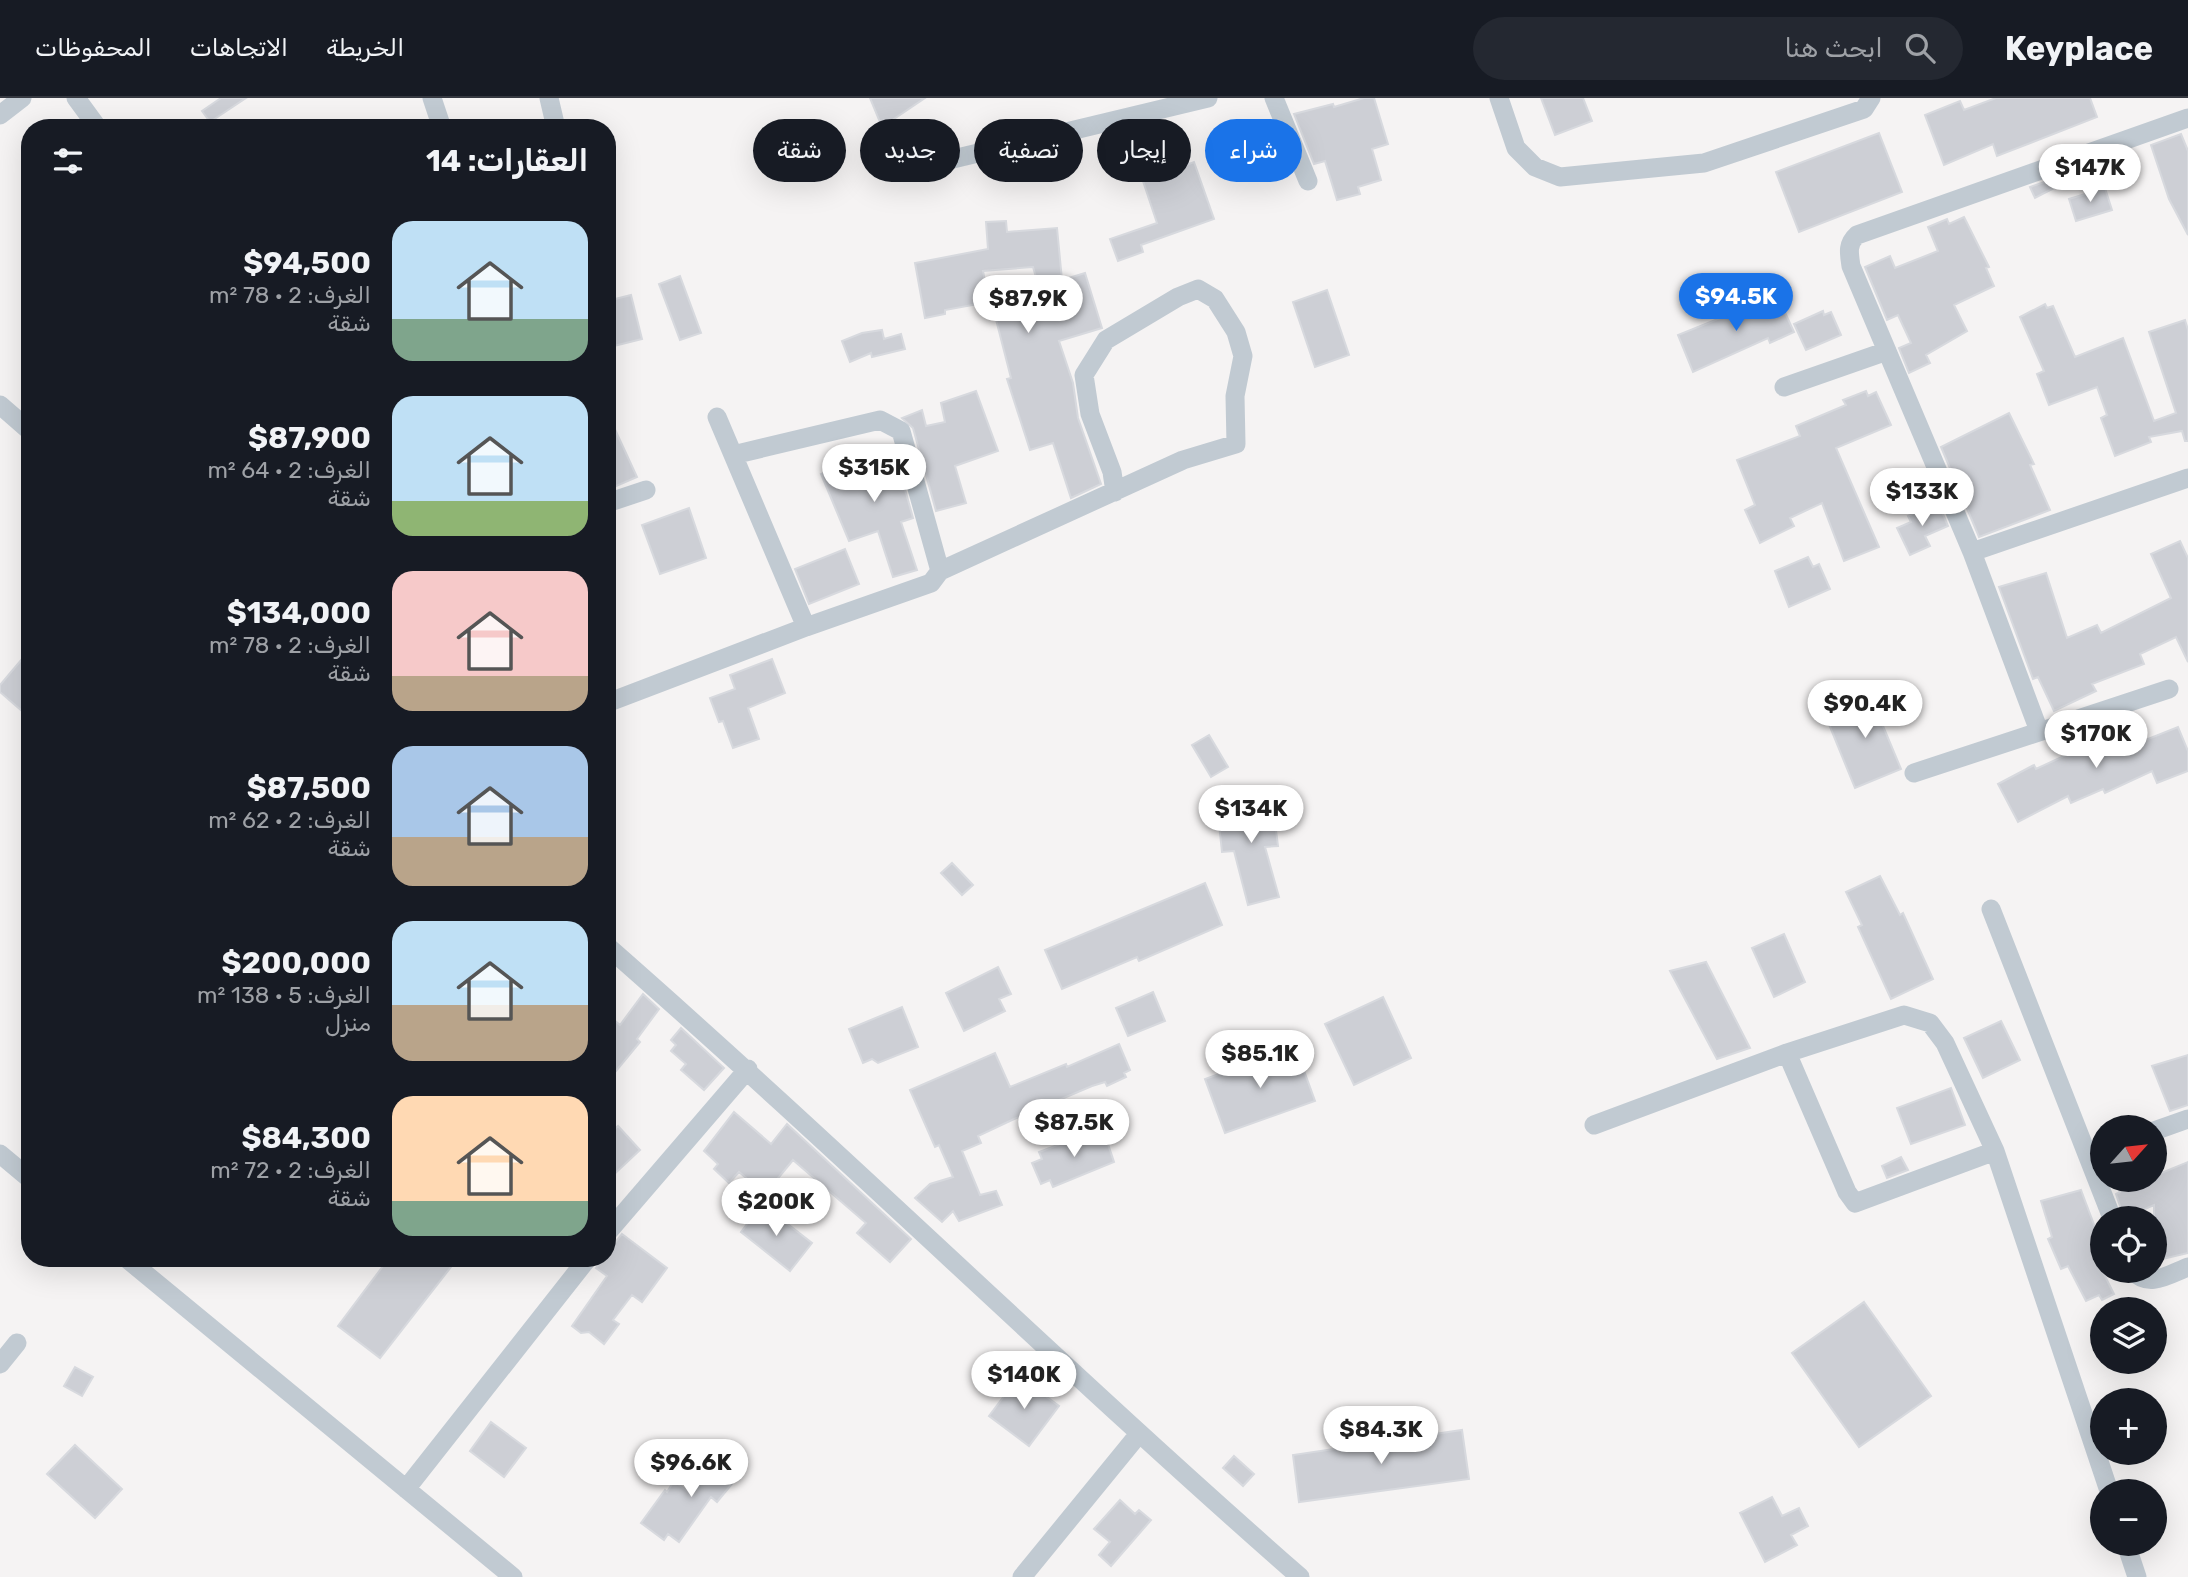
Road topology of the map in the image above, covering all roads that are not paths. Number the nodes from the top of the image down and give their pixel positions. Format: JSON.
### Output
{"nodes":[{"id":1,"x":22,"y":98,"type":"edge"},
{"id":2,"x":76,"y":98,"type":"edge"},
{"id":3,"x":432,"y":98,"type":"edge"},
{"id":4,"x":549,"y":98,"type":"edge"},
{"id":5,"x":1208,"y":98,"type":"edge"},
{"id":6,"x":1274,"y":98,"type":"edge"},
{"id":7,"x":1499,"y":98,"type":"edge"},
{"id":8,"x":1871,"y":98,"type":"edge"},
{"id":9,"x":0,"y":115,"type":"edge"},
{"id":10,"x":2188,"y":118,"type":"edge"},
{"id":11,"x":91,"y":119,"type":"edge"},
{"id":12,"x":439,"y":119,"type":"edge"},
{"id":13,"x":554,"y":119,"type":"edge"},
{"id":14,"x":960,"y":157,"type":"edge"},
{"id":15,"x":1308,"y":181,"type":"dead end"},
{"id":16,"x":1886,"y":351,"type":"junction"},
{"id":17,"x":1784,"y":387,"type":"dead end"},
{"id":18,"x":0,"y":405,"type":"edge"},
{"id":19,"x":717,"y":417,"type":"dead end"},
{"id":20,"x":21,"y":423,"type":"edge"},
{"id":21,"x":733,"y":455,"type":"junction"},
{"id":22,"x":2188,"y":478,"type":"edge"},
{"id":23,"x":646,"y":490,"type":"dead end"},
{"id":24,"x":1115,"y":492,"type":"junction"},
{"id":25,"x":616,"y":500,"type":"edge"},
{"id":26,"x":1972,"y":552,"type":"junction"},
{"id":27,"x":940,"y":571,"type":"junction"},
{"id":28,"x":806,"y":627,"type":"junction"},
{"id":29,"x":2169,"y":689,"type":"dead end"},
{"id":30,"x":616,"y":700,"type":"edge"},
{"id":31,"x":2039,"y":730,"type":"junction"},
{"id":32,"x":1914,"y":773,"type":"dead end"},
{"id":33,"x":1991,"y":909,"type":"dead end"},
{"id":34,"x":616,"y":954,"type":"edge"},
{"id":35,"x":1787,"y":1053,"type":"junction"},
{"id":36,"x":748,"y":1069,"type":"junction"},
{"id":37,"x":2188,"y":1119,"type":"edge"},
{"id":38,"x":1594,"y":1125,"type":"dead end"},
{"id":39,"x":2167,"y":1126,"type":"edge"},
{"id":40,"x":2090,"y":1140,"type":"edge"},
{"id":41,"x":1995,"y":1151,"type":"junction"},
{"id":42,"x":0,"y":1154,"type":"edge"},
{"id":43,"x":21,"y":1172,"type":"edge"},
{"id":44,"x":616,"y":1223,"type":"edge"},
{"id":45,"x":137,"y":1267,"type":"edge"},
{"id":46,"x":581,"y":1267,"type":"edge"},
{"id":47,"x":2188,"y":1267,"type":"edge"},
{"id":48,"x":2167,"y":1274,"type":"edge"},
{"id":49,"x":18,"y":1343,"type":"dead end"},
{"id":50,"x":0,"y":1364,"type":"edge"},
{"id":51,"x":1138,"y":1435,"type":"junction"},
{"id":52,"x":2105,"y":1479,"type":"edge"},
{"id":53,"x":406,"y":1489,"type":"junction"},
{"id":54,"x":2130,"y":1556,"type":"edge"},
{"id":55,"x":513,"y":1577,"type":"edge"},
{"id":56,"x":1022,"y":1577,"type":"edge"},
{"id":57,"x":1300,"y":1577,"type":"edge"},
{"id":58,"x":2137,"y":1577,"type":"edge"}],
"edges":[{"from":1,"to":9,"type":"street"},
{"from":2,"to":11,"type":"street"},
{"from":3,"to":12,"type":"street"},
{"from":4,"to":13,"type":"street"},
{"from":5,"to":14,"type":"street"},
{"from":6,"to":15,"type":"street"},
{"from":7,"to":8,"type":"street"},
{"from":10,"to":16,"type":"street"},
{"from":16,"to":17,"type":"street"},
{"from":16,"to":26,"type":"street"},
{"from":18,"to":20,"type":"street"},
{"from":19,"to":21,"type":"street"},
{"from":21,"to":27,"type":"street"},
{"from":21,"to":28,"type":"street"},
{"from":22,"to":26,"type":"street"},
{"from":23,"to":25,"type":"street"},
{"from":24,"to":24,"type":"street"},
{"from":24,"to":27,"type":"street"},
{"from":26,"to":31,"type":"street"},
{"from":27,"to":28,"type":"street"},
{"from":28,"to":30,"type":"street"},
{"from":29,"to":31,"type":"street"},
{"from":31,"to":32,"type":"street"},
{"from":33,"to":40,"type":"street"},
{"from":34,"to":36,"type":"street"},
{"from":35,"to":38,"type":"street"},
{"from":35,"to":41,"type":"street"},
{"from":35,"to":41,"type":"street"},
{"from":36,"to":44,"type":"street"},
{"from":36,"to":51,"type":"street"},
{"from":37,"to":39,"type":"street"},
{"from":41,"to":52,"type":"street"},
{"from":42,"to":43,"type":"street"},
{"from":45,"to":53,"type":"street"},
{"from":46,"to":53,"type":"street"},
{"from":47,"to":48,"type":"street"},
{"from":49,"to":50,"type":"street"},
{"from":51,"to":56,"type":"street"},
{"from":51,"to":57,"type":"street"},
{"from":53,"to":55,"type":"street"},
{"from":54,"to":58,"type":"street"}]}
